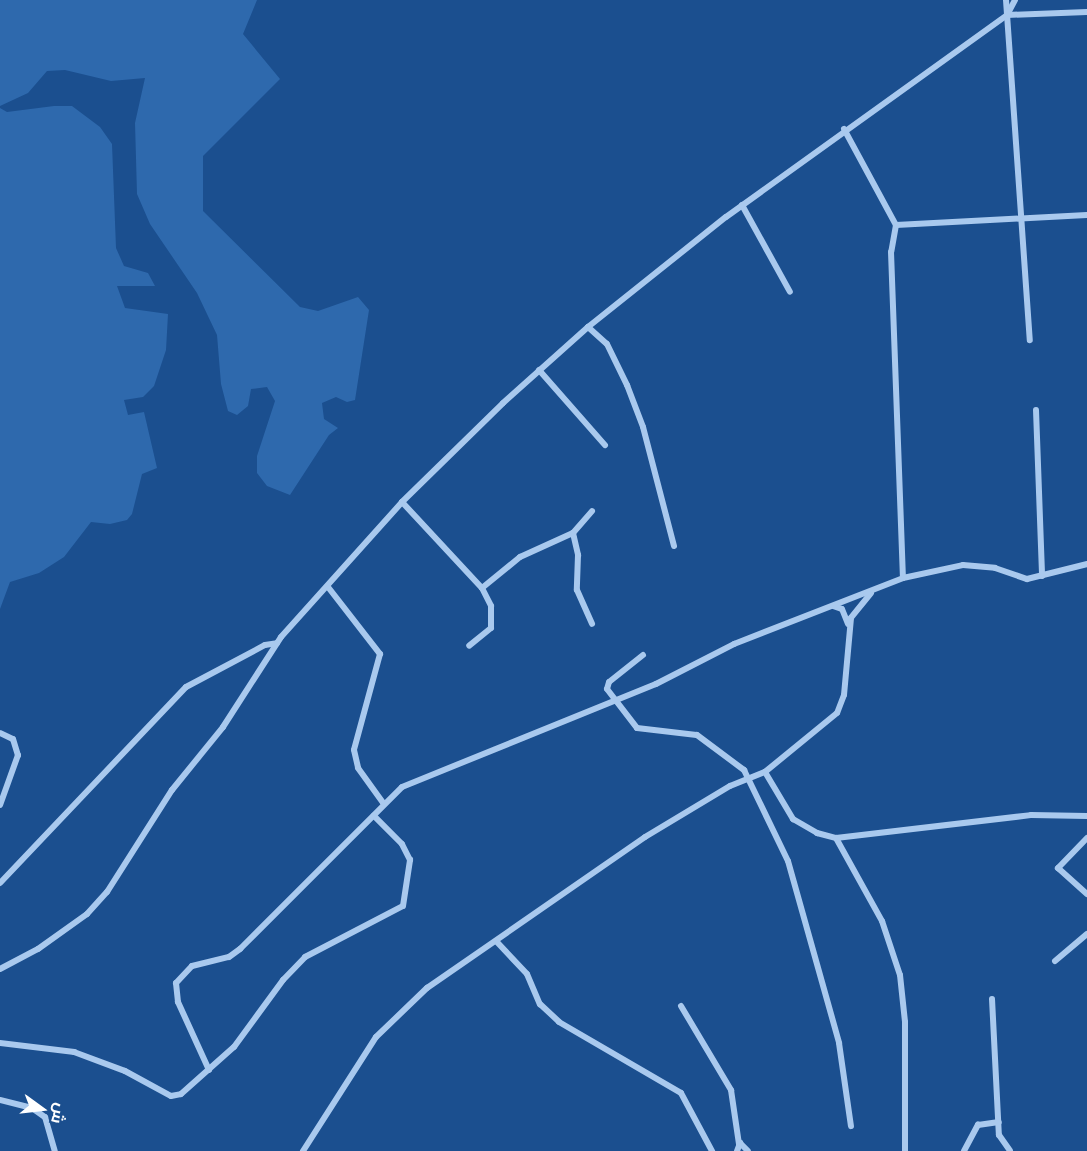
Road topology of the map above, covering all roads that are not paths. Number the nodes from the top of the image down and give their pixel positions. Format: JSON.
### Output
{"nodes":[{"id":1,"x":1006,"y":0,"type":"edge"},
{"id":2,"x":1015,"y":0,"type":"edge"},
{"id":3,"x":1087,"y":12,"type":"edge"},
{"id":4,"x":1007,"y":15,"type":"junction"},
{"id":5,"x":844,"y":129,"type":"junction"},
{"id":6,"x":742,"y":205,"type":"junction"},
{"id":7,"x":1087,"y":215,"type":"edge"},
{"id":8,"x":1021,"y":220,"type":"junction"},
{"id":9,"x":896,"y":225,"type":"junction"},
{"id":10,"x":790,"y":292,"type":"dead end"},
{"id":11,"x":588,"y":327,"type":"junction"},
{"id":12,"x":1029,"y":340,"type":"dead end"},
{"id":13,"x":539,"y":370,"type":"junction"},
{"id":14,"x":1036,"y":410,"type":"dead end"},
{"id":15,"x":604,"y":444,"type":"dead end"},
{"id":16,"x":402,"y":502,"type":"junction"},
{"id":17,"x":592,"y":511,"type":"dead end"},
{"id":18,"x":573,"y":533,"type":"junction"},
{"id":19,"x":674,"y":546,"type":"dead end"},
{"id":20,"x":1087,"y":564,"type":"edge"},
{"id":21,"x":1042,"y":576,"type":"junction"},
{"id":22,"x":903,"y":578,"type":"junction"},
{"id":23,"x":328,"y":587,"type":"junction"},
{"id":24,"x":482,"y":588,"type":"junction"},
{"id":25,"x":873,"y":590,"type":"junction"},
{"id":26,"x":832,"y":606,"type":"junction"},
{"id":27,"x":592,"y":624,"type":"dead end"},
{"id":28,"x":849,"y":627,"type":"junction"},
{"id":29,"x":277,"y":643,"type":"junction"},
{"id":30,"x":469,"y":646,"type":"dead end"},
{"id":31,"x":643,"y":655,"type":"dead end"},
{"id":32,"x":616,"y":700,"type":"junction"},
{"id":33,"x":0,"y":733,"type":"edge"},
{"id":34,"x":765,"y":772,"type":"junction"},
{"id":35,"x":751,"y":778,"type":"junction"},
{"id":36,"x":384,"y":804,"type":"junction"},
{"id":37,"x":0,"y":805,"type":"edge"},
{"id":38,"x":374,"y":816,"type":"junction"},
{"id":39,"x":1087,"y":816,"type":"edge"},
{"id":40,"x":836,"y":838,"type":"junction"},
{"id":41,"x":1087,"y":838,"type":"edge"},
{"id":42,"x":0,"y":882,"type":"edge"},
{"id":43,"x":1087,"y":894,"type":"edge"},
{"id":44,"x":1087,"y":934,"type":"edge"},
{"id":45,"x":496,"y":940,"type":"junction"},
{"id":46,"x":1055,"y":961,"type":"dead end"},
{"id":47,"x":0,"y":969,"type":"edge"},
{"id":48,"x":992,"y":999,"type":"dead end"},
{"id":49,"x":681,"y":1006,"type":"dead end"},
{"id":50,"x":0,"y":1043,"type":"edge"},
{"id":51,"x":209,"y":1070,"type":"junction"},
{"id":52,"x":0,"y":1100,"type":"edge"},
{"id":53,"x":999,"y":1122,"type":"junction"},
{"id":54,"x":851,"y":1126,"type":"dead end"},
{"id":55,"x":738,"y":1147,"type":"edge"},
{"id":56,"x":55,"y":1151,"type":"edge"},
{"id":57,"x":303,"y":1151,"type":"edge"},
{"id":58,"x":712,"y":1151,"type":"edge"},
{"id":59,"x":748,"y":1151,"type":"edge"},
{"id":60,"x":905,"y":1151,"type":"edge"},
{"id":61,"x":964,"y":1151,"type":"edge"},
{"id":62,"x":1010,"y":1151,"type":"edge"}],
"edges":[{"from":1,"to":4,"type":"street"},
{"from":2,"to":4,"type":"street"},
{"from":3,"to":4,"type":"street"},
{"from":4,"to":5,"type":"street"},
{"from":4,"to":8,"type":"street"},
{"from":5,"to":6,"type":"street"},
{"from":5,"to":9,"type":"street"},
{"from":6,"to":10,"type":"street"},
{"from":6,"to":11,"type":"street"},
{"from":7,"to":8,"type":"street"},
{"from":8,"to":9,"type":"street"},
{"from":8,"to":12,"type":"street"},
{"from":9,"to":22,"type":"street"},
{"from":11,"to":13,"type":"street"},
{"from":11,"to":19,"type":"street"},
{"from":13,"to":15,"type":"street"},
{"from":13,"to":16,"type":"street"},
{"from":14,"to":21,"type":"street"},
{"from":16,"to":23,"type":"street"},
{"from":16,"to":24,"type":"street"},
{"from":17,"to":18,"type":"street"},
{"from":18,"to":24,"type":"street"},
{"from":18,"to":27,"type":"street"},
{"from":20,"to":21,"type":"street"},
{"from":21,"to":22,"type":"street"},
{"from":22,"to":25,"type":"street"},
{"from":23,"to":29,"type":"street"},
{"from":23,"to":36,"type":"street"},
{"from":24,"to":30,"type":"street"},
{"from":25,"to":26,"type":"street"},
{"from":25,"to":28,"type":"street"},
{"from":26,"to":28,"type":"street"},
{"from":26,"to":32,"type":"street"},
{"from":28,"to":34,"type":"street"},
{"from":29,"to":42,"type":"street"},
{"from":29,"to":47,"type":"street"},
{"from":31,"to":32,"type":"street"},
{"from":32,"to":35,"type":"street"},
{"from":32,"to":36,"type":"street"},
{"from":33,"to":37,"type":"street"},
{"from":34,"to":35,"type":"street"},
{"from":34,"to":40,"type":"street"},
{"from":35,"to":45,"type":"street"},
{"from":35,"to":54,"type":"street"},
{"from":36,"to":38,"type":"street"},
{"from":38,"to":51,"type":"street"},
{"from":38,"to":51,"type":"street"},
{"from":39,"to":40,"type":"street"},
{"from":40,"to":60,"type":"street"},
{"from":41,"to":43,"type":"street"},
{"from":44,"to":46,"type":"street"},
{"from":45,"to":57,"type":"street"},
{"from":45,"to":58,"type":"street"},
{"from":48,"to":53,"type":"street"},
{"from":49,"to":55,"type":"street"},
{"from":50,"to":51,"type":"street"},
{"from":52,"to":56,"type":"street"},
{"from":53,"to":61,"type":"street"},
{"from":53,"to":62,"type":"street"},
{"from":55,"to":59,"type":"street"}]}
